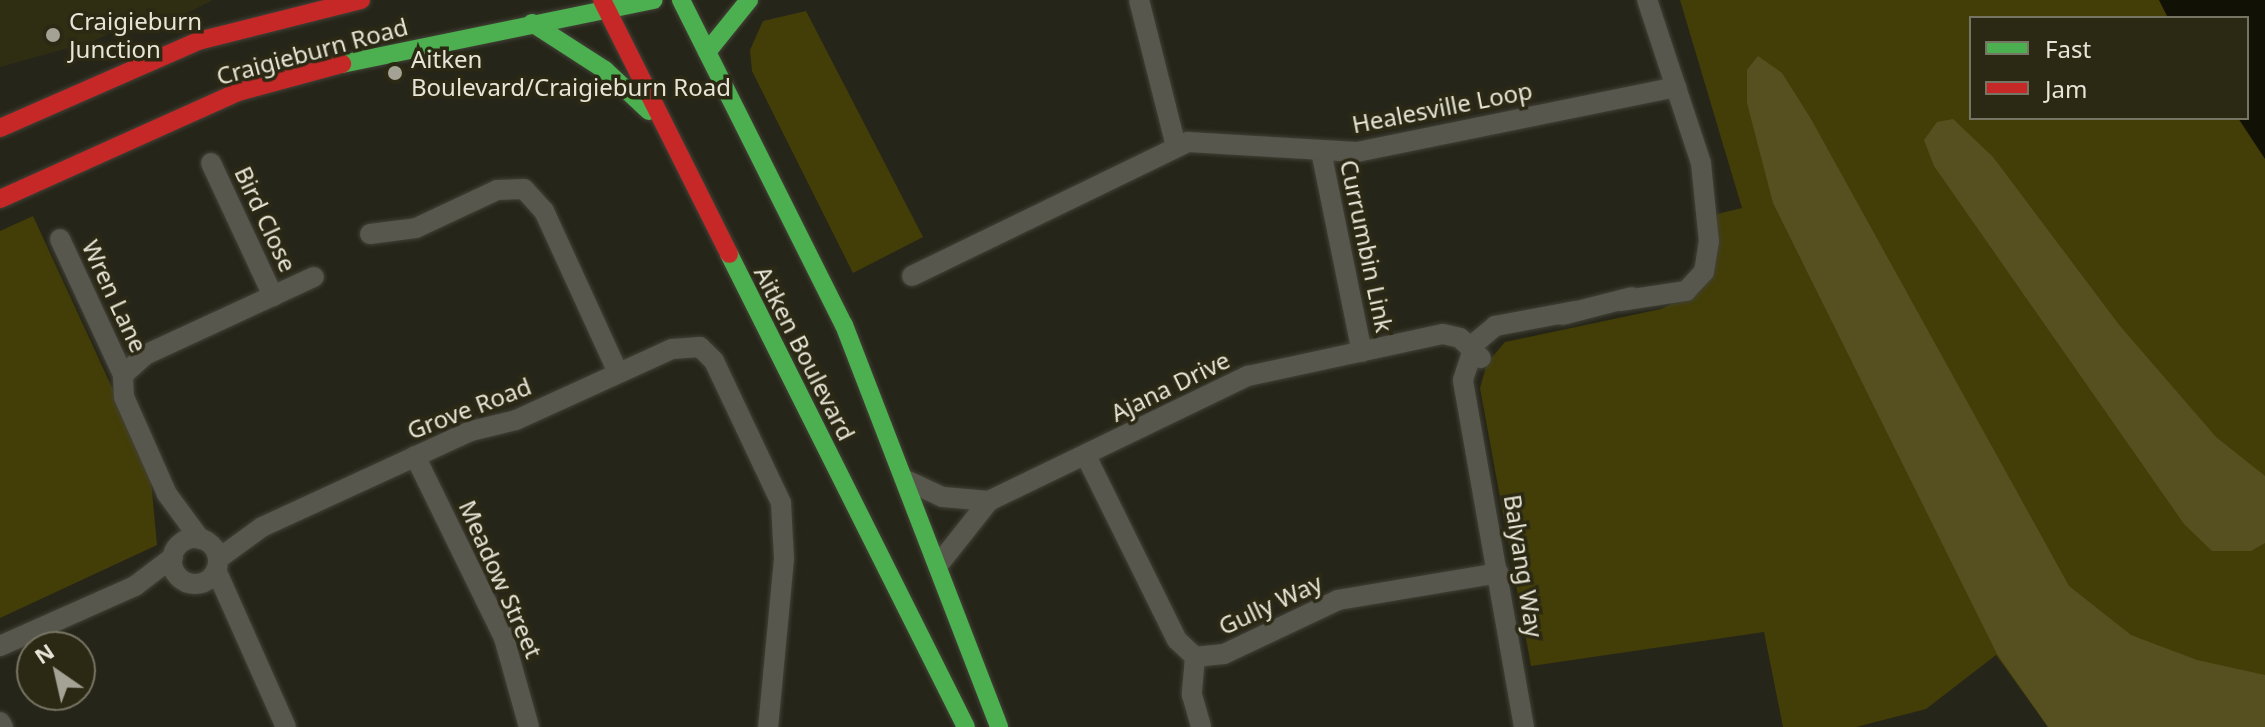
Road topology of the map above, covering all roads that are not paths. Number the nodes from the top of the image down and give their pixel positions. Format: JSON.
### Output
{"nodes":[{"id":1,"x":317,"y":0,"type":"edge"},
{"id":2,"x":361,"y":0,"type":"edge"},
{"id":3,"x":653,"y":0,"type":"edge"},
{"id":4,"x":681,"y":0,"type":"edge"},
{"id":5,"x":749,"y":0,"type":"edge"},
{"id":6,"x":1139,"y":0,"type":"edge"},
{"id":7,"x":1647,"y":0,"type":"edge"},
{"id":8,"x":604,"y":4,"type":"edge"},
{"id":9,"x":282,"y":17,"type":"junction"},
{"id":10,"x":532,"y":23,"type":"junction"},
{"id":11,"x":707,"y":52,"type":"junction"},
{"id":12,"x":1676,"y":87,"type":"junction"},
{"id":13,"x":664,"y":126,"type":"junction"},
{"id":14,"x":0,"y":128,"type":"edge"},
{"id":15,"x":1176,"y":146,"type":"junction"},
{"id":16,"x":1321,"y":151,"type":"junction"},
{"id":17,"x":211,"y":163,"type":"dead end"},
{"id":18,"x":0,"y":199,"type":"edge"},
{"id":19,"x":370,"y":234,"type":"dead end"},
{"id":20,"x":60,"y":239,"type":"dead end"},
{"id":21,"x":912,"y":276,"type":"dead end"},
{"id":22,"x":314,"y":277,"type":"dead end"},
{"id":23,"x":273,"y":296,"type":"junction"},
{"id":24,"x":1362,"y":352,"type":"junction"},
{"id":25,"x":1474,"y":353,"type":"junction"},
{"id":26,"x":618,"y":373,"type":"junction"},
{"id":27,"x":123,"y":375,"type":"junction"},
{"id":28,"x":415,"y":456,"type":"junction"},
{"id":29,"x":1086,"y":456,"type":"junction"},
{"id":30,"x":908,"y":481,"type":"junction"},
{"id":31,"x":167,"y":494,"type":"junction"},
{"id":32,"x":989,"y":501,"type":"junction"},
{"id":33,"x":261,"y":528,"type":"junction"},
{"id":34,"x":203,"y":540,"type":"junction"},
{"id":35,"x":217,"y":564,"type":"junction"},
{"id":36,"x":939,"y":564,"type":"junction"},
{"id":37,"x":181,"y":566,"type":"junction"},
{"id":38,"x":1499,"y":573,"type":"junction"},
{"id":39,"x":234,"y":616,"type":"junction"},
{"id":40,"x":0,"y":646,"type":"edge"},
{"id":41,"x":1195,"y":657,"type":"junction"},
{"id":42,"x":286,"y":727,"type":"edge"},
{"id":43,"x":529,"y":727,"type":"edge"},
{"id":44,"x":768,"y":727,"type":"edge"},
{"id":45,"x":966,"y":727,"type":"edge"},
{"id":46,"x":999,"y":727,"type":"edge"},
{"id":47,"x":1201,"y":727,"type":"edge"},
{"id":48,"x":1524,"y":727,"type":"edge"}],
"edges":[{"from":1,"to":9,"type":"main road"},
{"from":2,"to":9,"type":"main road","name":"Craigieburn Road"},
{"from":3,"to":8,"type":"main road","name":"Craigieburn Road"},
{"from":4,"to":11,"type":"main road","name":"Aitken Boulevard"},
{"from":5,"to":11,"type":"main road"},
{"from":6,"to":15,"type":"street"},
{"from":7,"to":12,"type":"street"},
{"from":8,"to":10,"type":"main road","name":"Craigieburn Road"},
{"from":8,"to":13,"type":"main road","name":"Aitken Boulevard"},
{"from":9,"to":14,"type":"main road","name":"Craigieburn Road"},
{"from":10,"to":13,"type":"main road"},
{"from":10,"to":18,"type":"main road","name":"Craigieburn Road"},
{"from":11,"to":30,"type":"main road","name":"Aitken Boulevard"},
{"from":12,"to":16,"type":"street","name":"Healesville Loop"},
{"from":12,"to":25,"type":"street"},
{"from":13,"to":45,"type":"main road","name":"Aitken Boulevard"},
{"from":15,"to":16,"type":"street","name":"Healesville Loop"},
{"from":15,"to":21,"type":"street","name":"Healesville Loop"},
{"from":16,"to":24,"type":"street","name":"Currumbin Link"},
{"from":17,"to":23,"type":"street","name":"Bird Close"},
{"from":19,"to":26,"type":"street"},
{"from":20,"to":27,"type":"street","name":"Wren Lane"},
{"from":22,"to":23,"type":"street"},
{"from":23,"to":27,"type":"street"},
{"from":24,"to":25,"type":"street","name":"Ajana Drive"},
{"from":24,"to":29,"type":"street","name":"Ajana Drive"},
{"from":25,"to":38,"type":"street","name":"Balyang Way"},
{"from":26,"to":28,"type":"street","name":"Grove Road"},
{"from":26,"to":44,"type":"street","name":"Grove Road"},
{"from":27,"to":31,"type":"street","name":"Wren Lane"},
{"from":28,"to":33,"type":"street","name":"Grove Road"},
{"from":28,"to":43,"type":"street","name":"Meadow Street"},
{"from":29,"to":32,"type":"street","name":"Ajana Drive"},
{"from":29,"to":41,"type":"street","name":"Gully Way"},
{"from":30,"to":32,"type":"street","name":"Ajana Drive"},
{"from":30,"to":36,"type":"main road","name":"Aitken Boulevard"},
{"from":31,"to":34,"type":"street"},
{"from":31,"to":37,"type":"street"},
{"from":32,"to":36,"type":"street","name":"Ajana Drive"},
{"from":33,"to":34,"type":"street","name":"Grove Road"},
{"from":33,"to":35,"type":"street","name":"Grove Road"},
{"from":34,"to":35,"type":"street"},
{"from":34,"to":37,"type":"street","name":"Grove Road"},
{"from":35,"to":37,"type":"street","name":"Grove Road"},
{"from":35,"to":39,"type":"street"},
{"from":36,"to":46,"type":"main road","name":"Aitken Boulevard"},
{"from":37,"to":39,"type":"street"},
{"from":37,"to":40,"type":"street"},
{"from":38,"to":41,"type":"street","name":"Gully Way"},
{"from":38,"to":48,"type":"street","name":"Balyang Way"},
{"from":39,"to":42,"type":"street"},
{"from":41,"to":47,"type":"street"}]}
